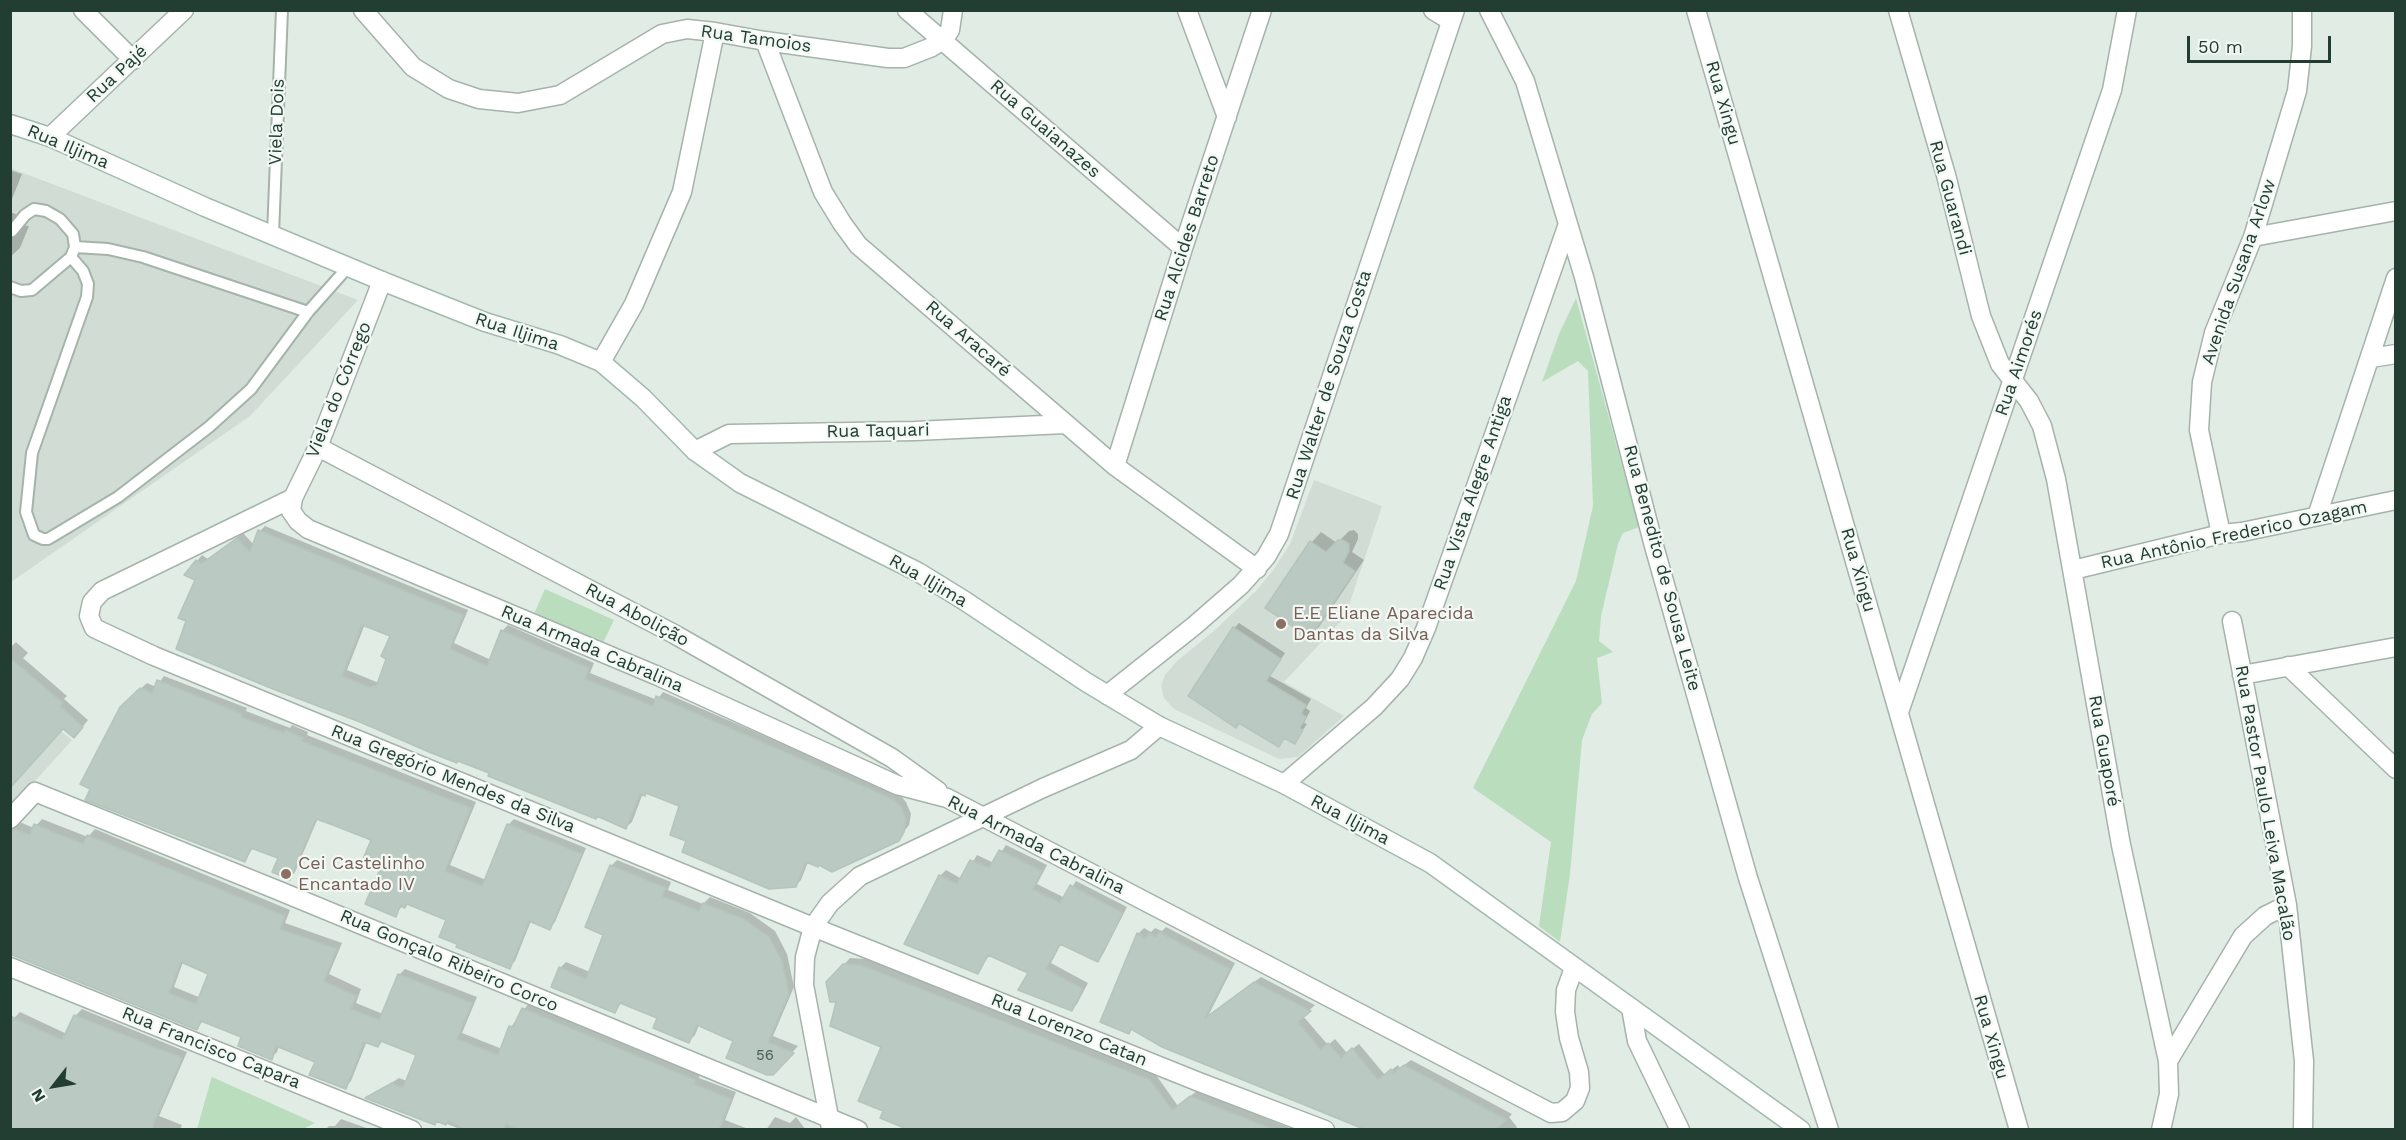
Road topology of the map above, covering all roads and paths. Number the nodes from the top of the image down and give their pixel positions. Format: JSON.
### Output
{"nodes":[{"id":1,"x":83,"y":10,"type":"edge"},
{"id":2,"x":184,"y":10,"type":"edge"},
{"id":3,"x":282,"y":10,"type":"edge"},
{"id":4,"x":363,"y":10,"type":"edge"},
{"id":5,"x":907,"y":10,"type":"edge"},
{"id":6,"x":953,"y":10,"type":"edge"},
{"id":7,"x":1187,"y":10,"type":"edge"},
{"id":8,"x":1262,"y":10,"type":"edge"},
{"id":9,"x":1432,"y":10,"type":"edge"},
{"id":10,"x":1489,"y":10,"type":"edge"},
{"id":11,"x":1696,"y":10,"type":"edge"},
{"id":12,"x":1898,"y":10,"type":"edge"},
{"id":13,"x":2127,"y":10,"type":"edge"},
{"id":14,"x":2302,"y":10,"type":"edge"},
{"id":15,"x":1453,"y":16,"type":"edge"},
{"id":16,"x":715,"y":32,"type":"junction"},
{"id":17,"x":943,"y":40,"type":"junction"},
{"id":18,"x":765,"y":41,"type":"junction"},
{"id":19,"x":133,"y":60,"type":"junction"},
{"id":20,"x":1227,"y":117,"type":"junction"},
{"id":21,"x":10,"y":124,"type":"edge"},
{"id":22,"x":50,"y":137,"type":"junction"},
{"id":23,"x":2396,"y":211,"type":"edge"},
{"id":24,"x":1568,"y":224,"type":"junction"},
{"id":25,"x":12,"y":231,"type":"dead end"},
{"id":26,"x":273,"y":234,"type":"junction"},
{"id":27,"x":2253,"y":237,"type":"junction"},
{"id":28,"x":1183,"y":248,"type":"junction"},
{"id":29,"x":73,"y":252,"type":"junction"},
{"id":30,"x":348,"y":267,"type":"junction"},
{"id":31,"x":2396,"y":278,"type":"edge"},
{"id":32,"x":382,"y":282,"type":"junction"},
{"id":33,"x":10,"y":287,"type":"edge"},
{"id":34,"x":308,"y":312,"type":"junction"},
{"id":35,"x":2396,"y":354,"type":"edge"},
{"id":36,"x":2371,"y":358,"type":"junction"},
{"id":37,"x":601,"y":362,"type":"junction"},
{"id":38,"x":2013,"y":380,"type":"junction"},
{"id":39,"x":1065,"y":424,"type":"junction"},
{"id":40,"x":318,"y":447,"type":"junction"},
{"id":41,"x":695,"y":451,"type":"junction"},
{"id":42,"x":1115,"y":466,"type":"junction"},
{"id":43,"x":292,"y":498,"type":"junction"},
{"id":44,"x":2396,"y":500,"type":"edge"},
{"id":45,"x":2317,"y":516,"type":"junction"},
{"id":46,"x":2221,"y":534,"type":"junction"},
{"id":47,"x":1257,"y":569,"type":"junction"},
{"id":48,"x":2073,"y":570,"type":"junction"},
{"id":49,"x":2232,"y":621,"type":"dead end"},
{"id":50,"x":2396,"y":647,"type":"edge"},
{"id":51,"x":2288,"y":666,"type":"junction"},
{"id":52,"x":2242,"y":675,"type":"junction"},
{"id":53,"x":1107,"y":695,"type":"junction"},
{"id":54,"x":1899,"y":712,"type":"junction"},
{"id":55,"x":1159,"y":726,"type":"junction"},
{"id":56,"x":2396,"y":770,"type":"edge"},
{"id":57,"x":1284,"y":784,"type":"junction"},
{"id":58,"x":947,"y":798,"type":"junction"},
{"id":59,"x":986,"y":817,"type":"junction"},
{"id":60,"x":10,"y":819,"type":"edge"},
{"id":61,"x":2287,"y":905,"type":"junction"},
{"id":62,"x":813,"y":927,"type":"junction"},
{"id":63,"x":10,"y":967,"type":"edge"},
{"id":64,"x":1574,"y":968,"type":"junction"},
{"id":65,"x":1631,"y":1008,"type":"junction"},
{"id":66,"x":2168,"y":1061,"type":"junction"},
{"id":67,"x":830,"y":1124,"type":"edge"},
{"id":68,"x":412,"y":1130,"type":"edge"},
{"id":69,"x":858,"y":1130,"type":"edge"},
{"id":70,"x":1325,"y":1130,"type":"edge"},
{"id":71,"x":1680,"y":1130,"type":"edge"},
{"id":72,"x":1801,"y":1130,"type":"edge"},
{"id":73,"x":1829,"y":1130,"type":"edge"},
{"id":74,"x":2019,"y":1130,"type":"edge"},
{"id":75,"x":2161,"y":1130,"type":"edge"},
{"id":76,"x":2303,"y":1130,"type":"edge"}],
"edges":[{"from":1,"to":19,"type":"street"},
{"from":2,"to":19,"type":"street","name":"Rua Pajé"},
{"from":3,"to":26,"type":"lane","name":"Viela Dois"},
{"from":4,"to":16,"type":"street","name":"Rua Tamoios"},
{"from":5,"to":17,"type":"street","name":"Rua Guaianazes"},
{"from":6,"to":17,"type":"street"},
{"from":7,"to":20,"type":"street"},
{"from":8,"to":20,"type":"street","name":"Rua Alcides Barreto"},
{"from":9,"to":15,"type":"street"},
{"from":10,"to":24,"type":"street","name":"Rua Benedito de Sousa Leite"},
{"from":11,"to":54,"type":"street","name":"Rua Xingu"},
{"from":12,"to":38,"type":"street","name":"Rua Guarandi"},
{"from":13,"to":38,"type":"street","name":"Rua Aimorés"},
{"from":14,"to":27,"type":"street","name":"Avenida Susana Arlow"},
{"from":15,"to":47,"type":"street","name":"Rua Walter de Souza Costa"},
{"from":16,"to":18,"type":"street","name":"Rua Tamoios"},
{"from":16,"to":37,"type":"street"},
{"from":17,"to":18,"type":"street","name":"Rua Tamoios"},
{"from":17,"to":28,"type":"street","name":"Rua Guaianazes"},
{"from":18,"to":39,"type":"street","name":"Rua Aracaré"},
{"from":19,"to":22,"type":"street","name":"Rua Pajé"},
{"from":20,"to":28,"type":"street","name":"Rua Alcides Barreto"},
{"from":21,"to":22,"type":"street","name":"Rua Iljima"},
{"from":22,"to":26,"type":"street","name":"Rua Iljima"},
{"from":23,"to":27,"type":"street"},
{"from":24,"to":57,"type":"street","name":"Rua Vista Alegre Antiga"},
{"from":24,"to":73,"type":"street","name":"Rua Benedito de Sousa Leite"},
{"from":25,"to":29,"type":"lane"},
{"from":26,"to":30,"type":"street","name":"Rua Iljima"},
{"from":27,"to":46,"type":"street","name":"Avenida Susana Arlow"},
{"from":28,"to":42,"type":"street","name":"Rua Alcides Barreto"},
{"from":29,"to":33,"type":"lane"},
{"from":29,"to":34,"type":"lane"},
{"from":29,"to":34,"type":"lane"},
{"from":30,"to":32,"type":"street","name":"Rua Iljima"},
{"from":30,"to":34,"type":"lane"},
{"from":31,"to":36,"type":"street"},
{"from":32,"to":37,"type":"street","name":"Rua Iljima"},
{"from":32,"to":40,"type":"street","name":"Viela do Córrego"},
{"from":35,"to":36,"type":"street"},
{"from":36,"to":45,"type":"street"},
{"from":37,"to":41,"type":"street","name":"Rua Iljima"},
{"from":38,"to":48,"type":"street","name":"Rua Guaporé"},
{"from":38,"to":54,"type":"street","name":"Rua Aimorés"},
{"from":39,"to":41,"type":"street","name":"Rua Taquari"},
{"from":39,"to":42,"type":"street","name":"Rua Aracaré"},
{"from":40,"to":43,"type":"street","name":"Viela do Córrego"},
{"from":40,"to":58,"type":"street","name":"Rua Abolição"},
{"from":41,"to":53,"type":"street","name":"Rua Iljima"},
{"from":42,"to":47,"type":"street","name":"Rua Aracaré"},
{"from":43,"to":58,"type":"street","name":"Rua Armada Cabralina"},
{"from":43,"to":62,"type":"street","name":"Rua Gregório Mendes da Silva"},
{"from":44,"to":45,"type":"street","name":"Rua Antônio Frederico Ozagam"},
{"from":45,"to":46,"type":"street","name":"Rua Antônio Frederico Ozagam"},
{"from":46,"to":48,"type":"street","name":"Rua Antônio Frederico Ozagam"},
{"from":47,"to":53,"type":"street","name":"Rua Walter de Souza Costa"},
{"from":48,"to":66,"type":"street","name":"Rua Guaporé"},
{"from":49,"to":52,"type":"street","name":"Rua Pastor Paulo Leiva Macalão"},
{"from":50,"to":51,"type":"street"},
{"from":51,"to":52,"type":"street"},
{"from":51,"to":56,"type":"street"},
{"from":52,"to":61,"type":"street","name":"Rua Pastor Paulo Leiva Macalão"},
{"from":53,"to":55,"type":"street","name":"Rua Iljima"},
{"from":54,"to":74,"type":"street","name":"Rua Xingu"},
{"from":55,"to":57,"type":"street","name":"Rua Iljima"},
{"from":55,"to":59,"type":"street"},
{"from":57,"to":64,"type":"street","name":"Rua Iljima"},
{"from":58,"to":59,"type":"street","name":"Rua Armada Cabralina"},
{"from":59,"to":62,"type":"street"},
{"from":59,"to":64,"type":"street","name":"Rua Armada Cabralina"},
{"from":60,"to":67,"type":"street","name":"Rua Gonçalo Ribeiro Corco"},
{"from":61,"to":66,"type":"street"},
{"from":61,"to":76,"type":"street","name":"Rua Pastor Paulo Leiva Macalão"},
{"from":62,"to":67,"type":"street"},
{"from":62,"to":70,"type":"street","name":"Rua Lorenzo Catan"},
{"from":63,"to":68,"type":"street","name":"Rua Francisco Capara"},
{"from":64,"to":65,"type":"street","name":"Rua Iljima"},
{"from":65,"to":71,"type":"street"},
{"from":65,"to":72,"type":"street","name":"Rua Iljima"},
{"from":66,"to":75,"type":"street","name":"Rua Guaporé"},
{"from":67,"to":69,"type":"street","name":"Rua Gonçalo Ribeiro Corco"}]}
